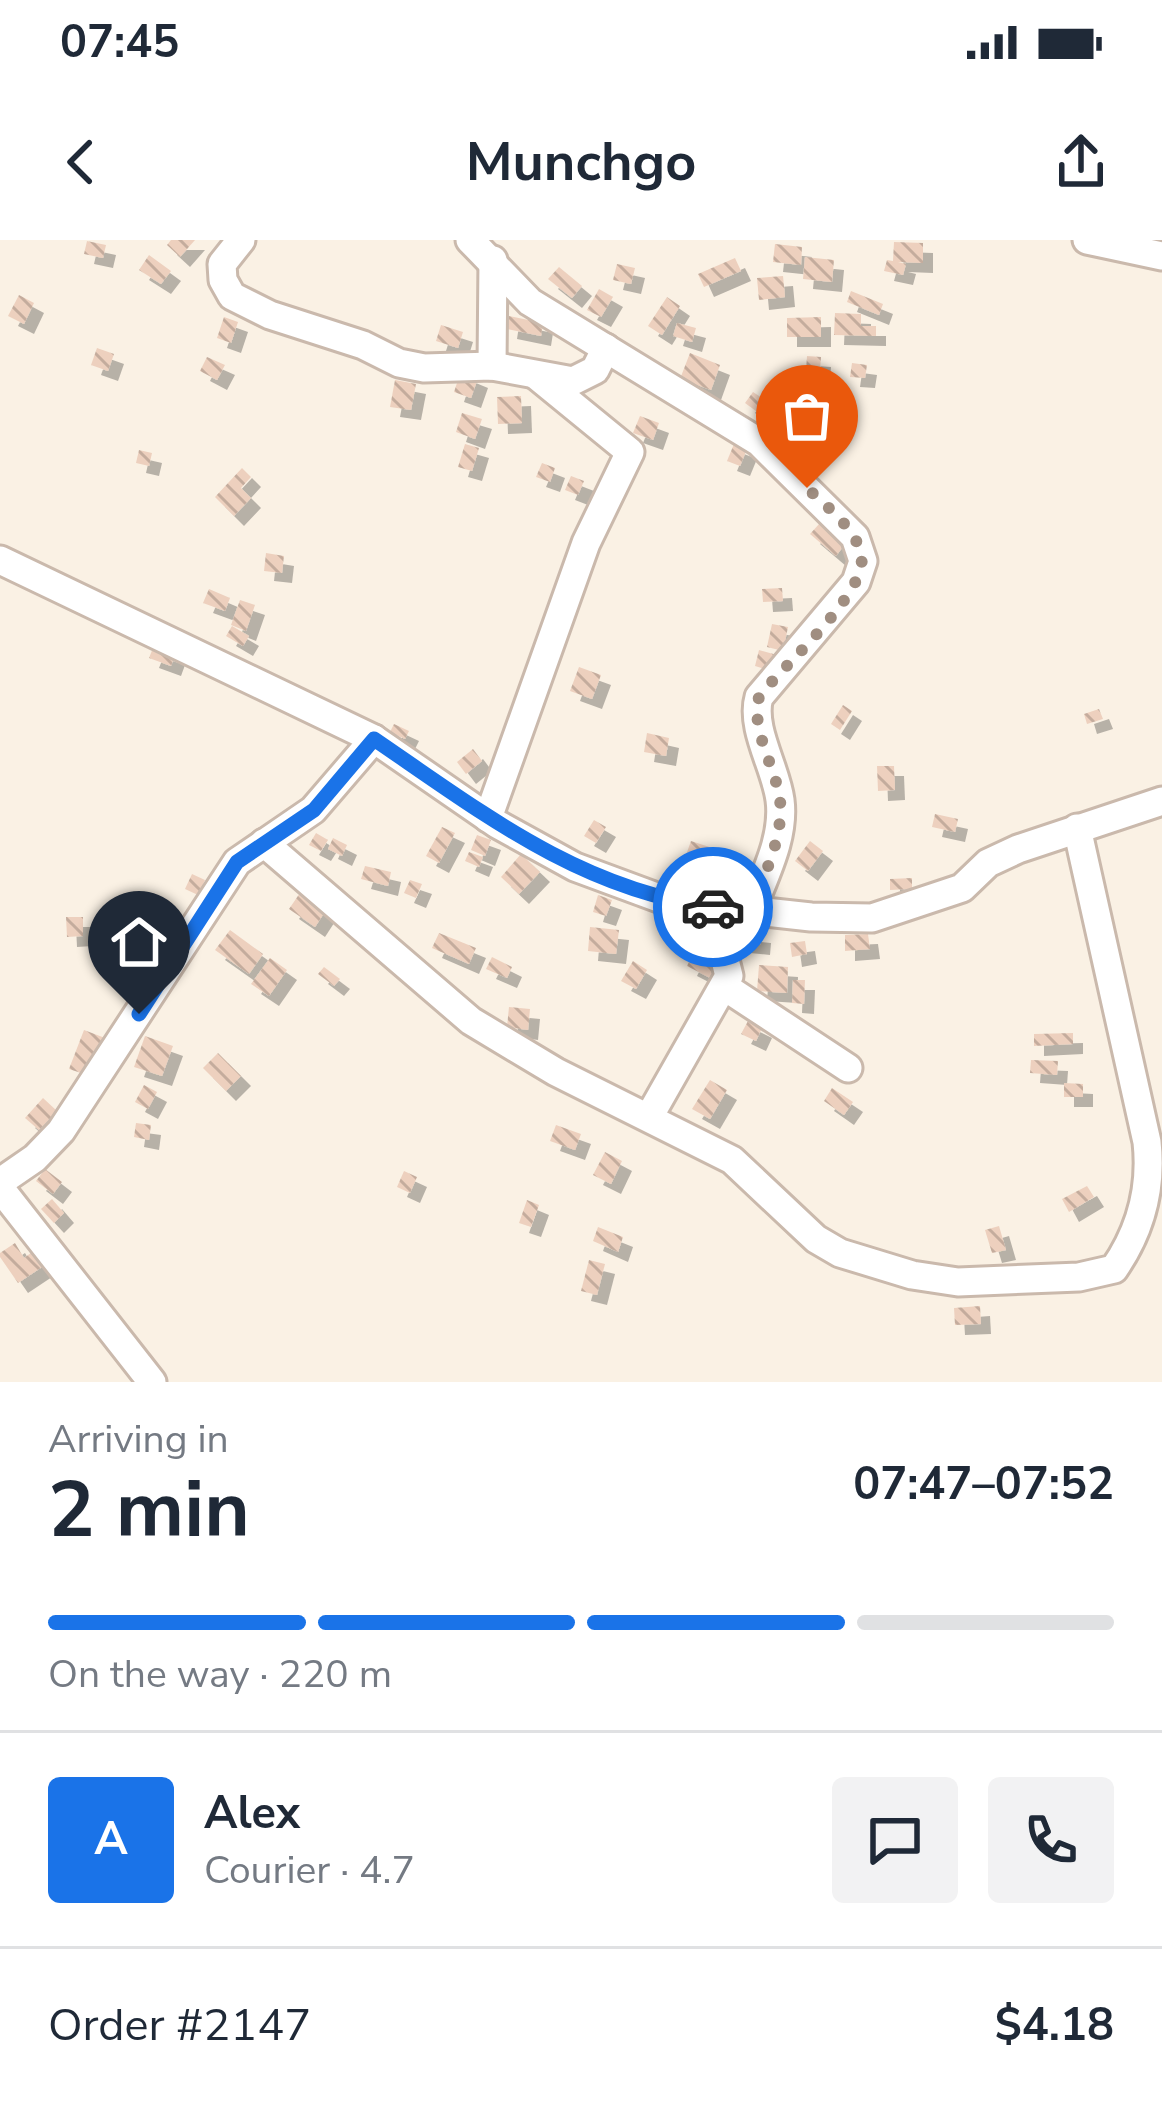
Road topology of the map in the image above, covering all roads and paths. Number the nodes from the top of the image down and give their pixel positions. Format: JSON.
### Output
{"nodes":[{"id":1,"x":241,"y":240,"type":"edge"},
{"id":2,"x":470,"y":240,"type":"edge"},
{"id":3,"x":1087,"y":240,"type":"edge"},
{"id":4,"x":1162,"y":256,"type":"edge"},
{"id":5,"x":493,"y":260,"type":"junction"},
{"id":6,"x":606,"y":348,"type":"junction"},
{"id":7,"x":492,"y":366,"type":"junction"},
{"id":8,"x":537,"y":376,"type":"junction"},
{"id":9,"x":0,"y":560,"type":"edge"},
{"id":10,"x":374,"y":739,"type":"junction"},
{"id":11,"x":1162,"y":800,"type":"edge"},
{"id":12,"x":488,"y":818,"type":"junction"},
{"id":13,"x":1077,"y":828,"type":"junction"},
{"id":14,"x":264,"y":843,"type":"junction"},
{"id":15,"x":667,"y":901,"type":"junction"},
{"id":16,"x":751,"y":911,"type":"junction"},
{"id":17,"x":725,"y":987,"type":"junction"},
{"id":18,"x":848,"y":1068,"type":"dead end"},
{"id":19,"x":649,"y":1117,"type":"junction"},
{"id":20,"x":0,"y":1185,"type":"edge"},
{"id":21,"x":152,"y":1382,"type":"edge"}],
"edges":[{"from":1,"to":7,"type":"street"},
{"from":2,"to":5,"type":"street"},
{"from":3,"to":4,"type":"street"},
{"from":5,"to":6,"type":"street"},
{"from":5,"to":7,"type":"street"},
{"from":6,"to":8,"type":"street"},
{"from":6,"to":16,"type":"street"},
{"from":7,"to":8,"type":"street"},
{"from":8,"to":12,"type":"street"},
{"from":9,"to":10,"type":"street"},
{"from":10,"to":12,"type":"street"},
{"from":10,"to":14,"type":"street"},
{"from":11,"to":13,"type":"street"},
{"from":12,"to":15,"type":"street"},
{"from":13,"to":16,"type":"street"},
{"from":13,"to":19,"type":"street"},
{"from":14,"to":19,"type":"street"},
{"from":14,"to":20,"type":"street"},
{"from":15,"to":16,"type":"street"},
{"from":15,"to":17,"type":"street"},
{"from":17,"to":18,"type":"street"},
{"from":17,"to":19,"type":"street"},
{"from":20,"to":21,"type":"street"}]}
